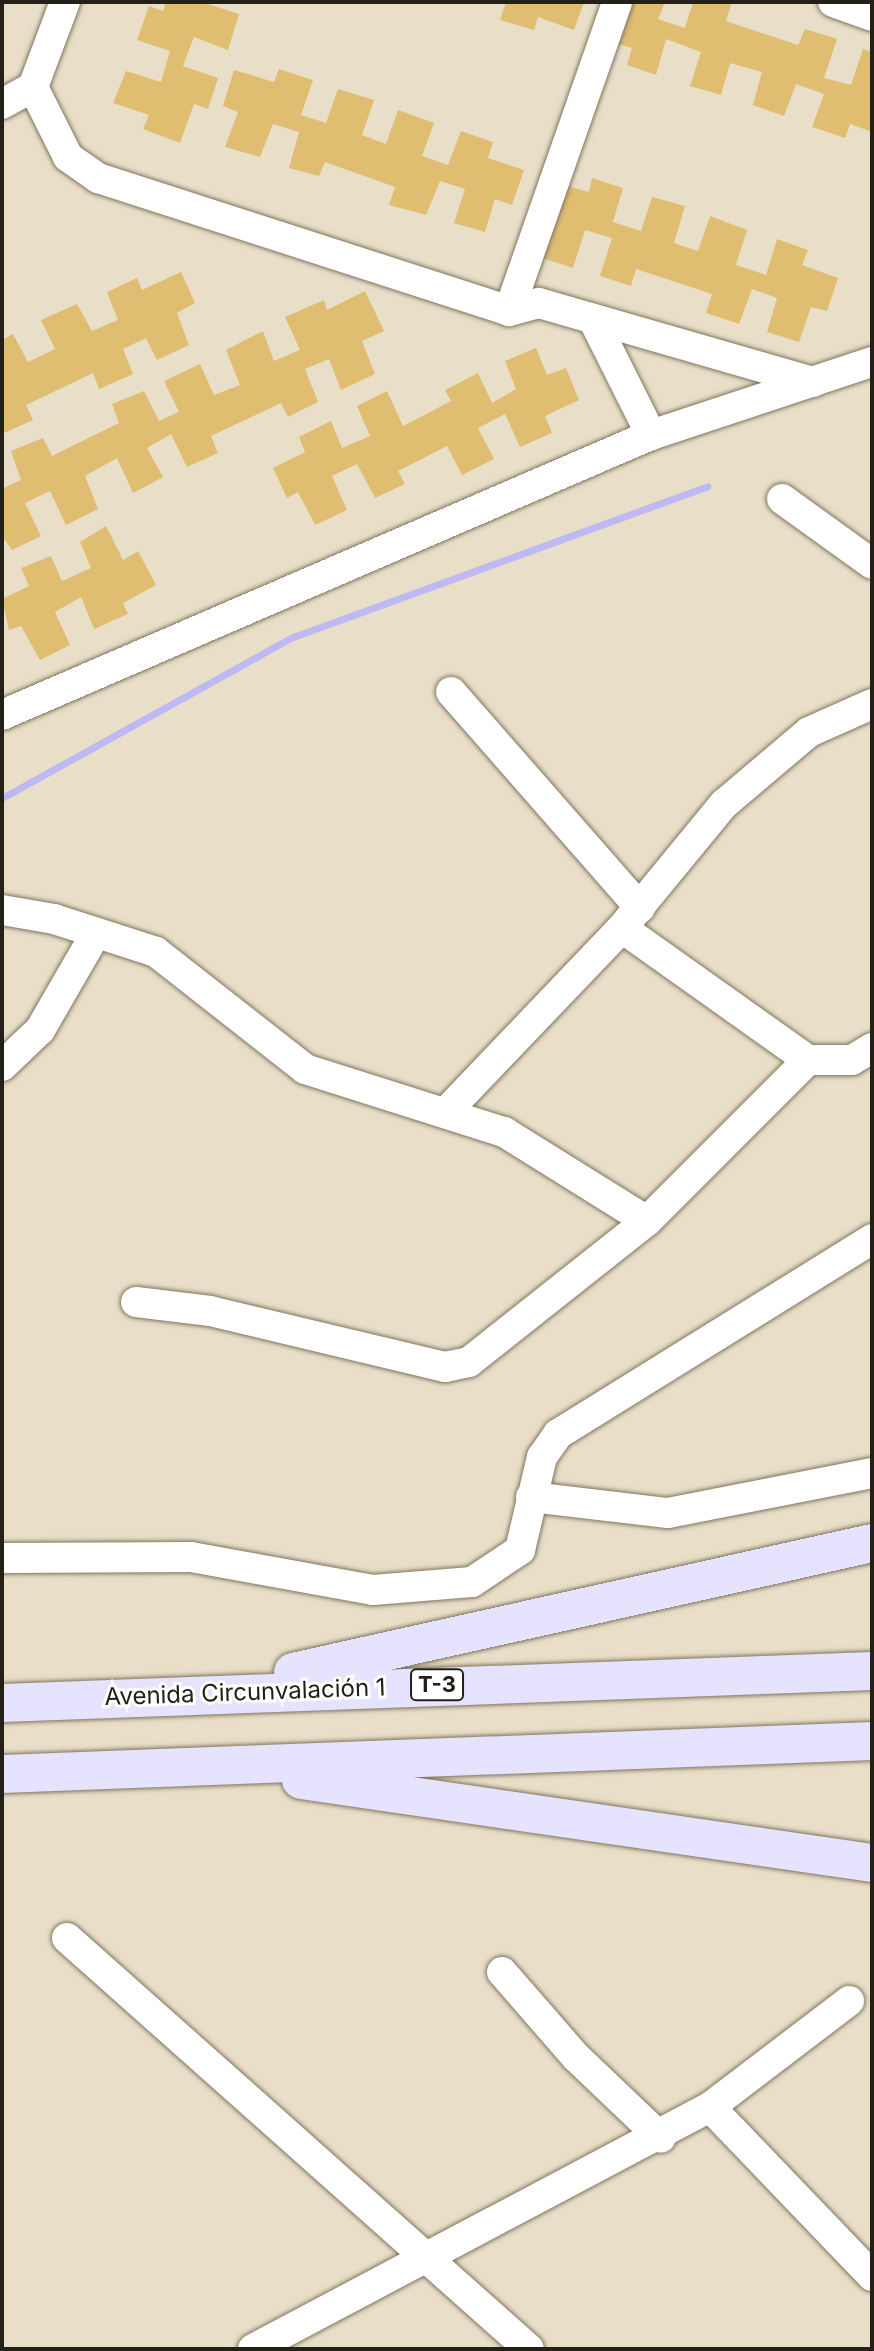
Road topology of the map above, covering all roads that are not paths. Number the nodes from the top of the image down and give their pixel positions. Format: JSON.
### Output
{"nodes":[{"id":1,"x":65,"y":2,"type":"edge"},
{"id":2,"x":617,"y":2,"type":"edge"},
{"id":3,"x":33,"y":87,"type":"junction"},
{"id":4,"x":2,"y":104,"type":"edge"},
{"id":5,"x":509,"y":311,"type":"junction"},
{"id":6,"x":593,"y":319,"type":"junction"},
{"id":7,"x":872,"y":362,"type":"edge"},
{"id":8,"x":813,"y":382,"type":"junction"},
{"id":9,"x":651,"y":435,"type":"junction"},
{"id":10,"x":782,"y":499,"type":"dead end"},
{"id":11,"x":872,"y":564,"type":"edge"},
{"id":12,"x":451,"y":692,"type":"dead end"},
{"id":13,"x":872,"y":704,"type":"edge"},
{"id":14,"x":2,"y":715,"type":"edge"},
{"id":15,"x":2,"y":910,"type":"edge"},
{"id":16,"x":631,"y":918,"type":"junction"},
{"id":17,"x":96,"y":933,"type":"junction"},
{"id":18,"x":872,"y":1048,"type":"edge"},
{"id":19,"x":808,"y":1060,"type":"junction"},
{"id":20,"x":2,"y":1066,"type":"edge"},
{"id":21,"x":446,"y":1112,"type":"junction"},
{"id":22,"x":647,"y":1221,"type":"junction"},
{"id":23,"x":872,"y":1239,"type":"edge"},
{"id":24,"x":136,"y":1302,"type":"dead end"},
{"id":25,"x":872,"y":1473,"type":"edge"},
{"id":26,"x":531,"y":1497,"type":"junction"},
{"id":27,"x":872,"y":1543,"type":"edge"},
{"id":28,"x":2,"y":1558,"type":"edge"},
{"id":29,"x":872,"y":1671,"type":"edge"},
{"id":30,"x":204,"y":1692,"type":"junction"},
{"id":31,"x":2,"y":1703,"type":"edge"},
{"id":32,"x":872,"y":1741,"type":"edge"},
{"id":33,"x":207,"y":1767,"type":"junction"},
{"id":34,"x":2,"y":1774,"type":"edge"},
{"id":35,"x":872,"y":1863,"type":"edge"},
{"id":36,"x":67,"y":1938,"type":"dead end"},
{"id":37,"x":502,"y":1972,"type":"dead end"},
{"id":38,"x":849,"y":2001,"type":"dead end"},
{"id":39,"x":710,"y":2107,"type":"junction"},
{"id":40,"x":661,"y":2138,"type":"junction"},
{"id":41,"x":427,"y":2261,"type":"junction"},
{"id":42,"x":872,"y":2276,"type":"edge"},
{"id":43,"x":253,"y":2349,"type":"edge"},
{"id":44,"x":529,"y":2349,"type":"edge"}],
"edges":[{"from":1,"to":3,"type":"street"},
{"from":2,"to":5,"type":"street"},
{"from":3,"to":4,"type":"street"},
{"from":3,"to":5,"type":"street"},
{"from":5,"to":6,"type":"street"},
{"from":6,"to":8,"type":"street"},
{"from":6,"to":9,"type":"street"},
{"from":7,"to":8,"type":"street"},
{"from":8,"to":9,"type":"street"},
{"from":9,"to":14,"type":"street"},
{"from":10,"to":11,"type":"street"},
{"from":12,"to":16,"type":"street"},
{"from":13,"to":16,"type":"street"},
{"from":15,"to":17,"type":"street"},
{"from":16,"to":19,"type":"street"},
{"from":16,"to":21,"type":"street"},
{"from":17,"to":20,"type":"street"},
{"from":17,"to":21,"type":"street"},
{"from":18,"to":19,"type":"street"},
{"from":19,"to":22,"type":"street"},
{"from":21,"to":22,"type":"street"},
{"from":22,"to":24,"type":"street"},
{"from":23,"to":26,"type":"street"},
{"from":25,"to":26,"type":"street"},
{"from":26,"to":28,"type":"street"},
{"from":27,"to":30,"type":"main road"},
{"from":29,"to":30,"type":"main road","name":"Avenida Circunvalación 1","number":"T-3"},
{"from":30,"to":31,"type":"main road","name":"Avenida Circunvalación 1","number":"T-3"},
{"from":32,"to":33,"type":"main road"},
{"from":33,"to":34,"type":"main road"},
{"from":33,"to":35,"type":"main road"},
{"from":36,"to":41,"type":"street"},
{"from":37,"to":40,"type":"street"},
{"from":38,"to":39,"type":"street"},
{"from":39,"to":40,"type":"street"},
{"from":39,"to":42,"type":"street"},
{"from":40,"to":41,"type":"street"},
{"from":41,"to":43,"type":"street"},
{"from":41,"to":44,"type":"street"}]}
